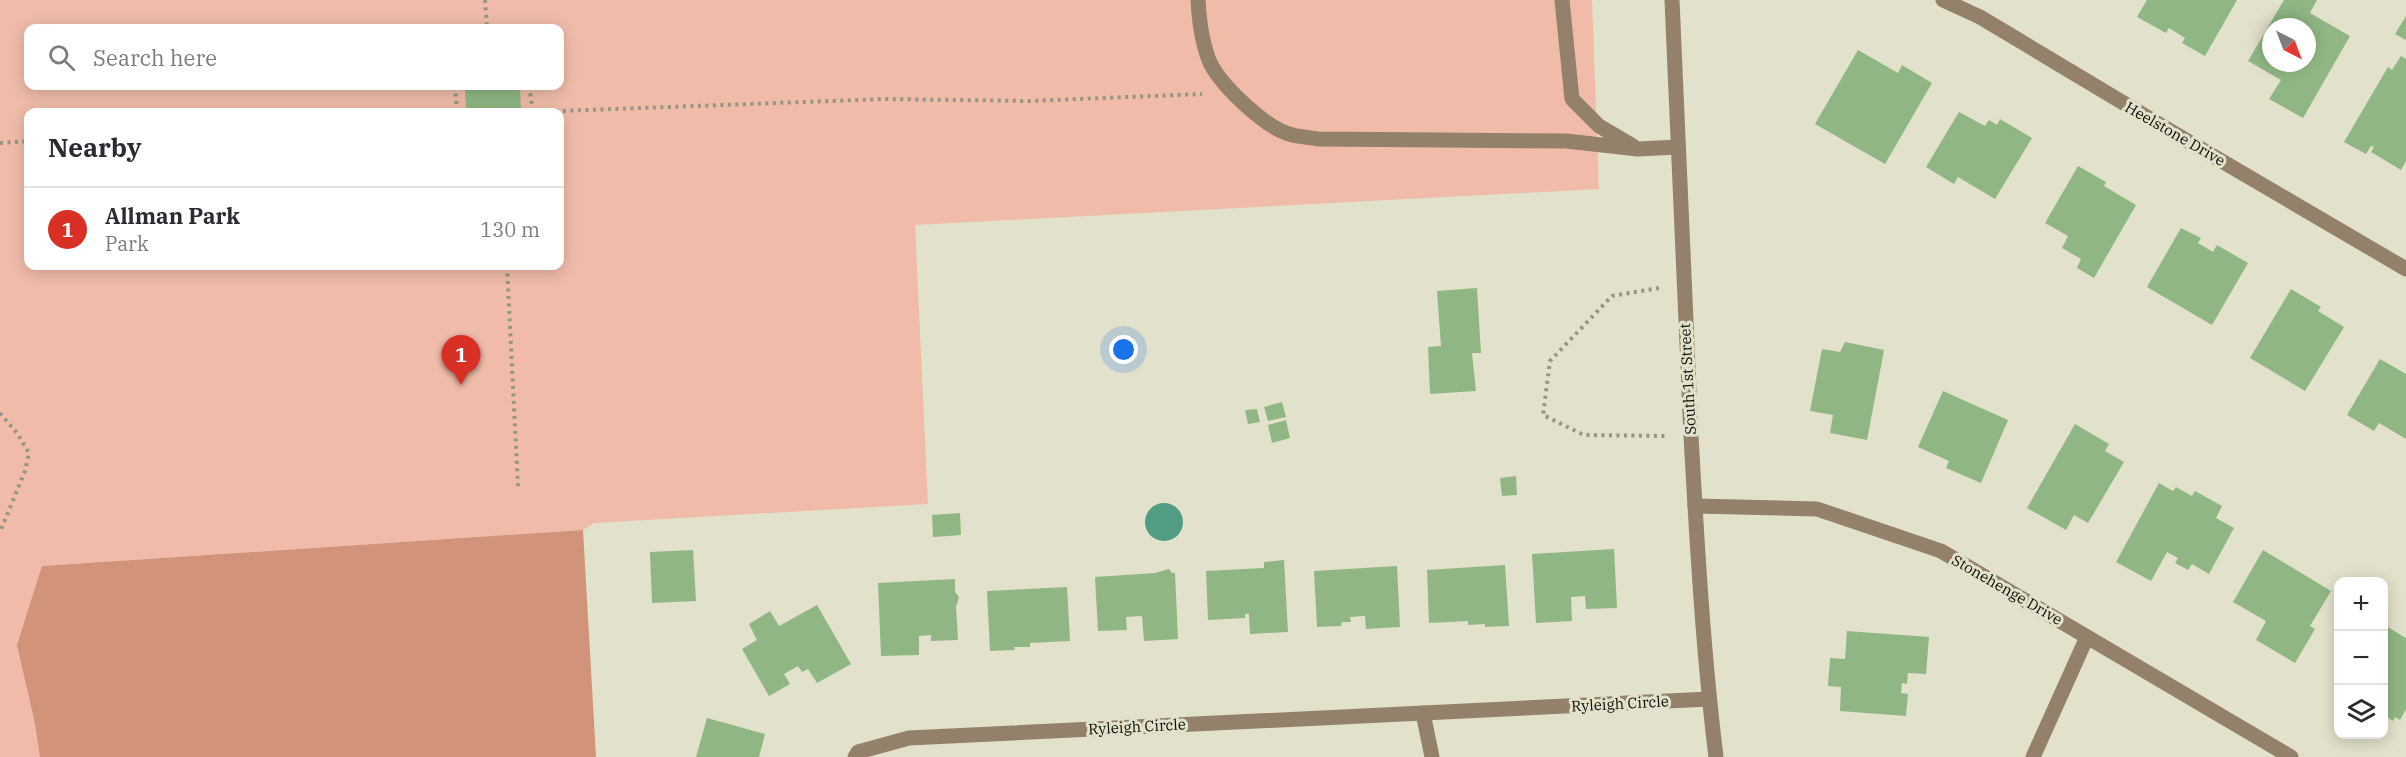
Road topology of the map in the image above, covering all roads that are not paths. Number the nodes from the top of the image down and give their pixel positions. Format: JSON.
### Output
{"nodes":[{"id":1,"x":1198,"y":0,"type":"edge"},
{"id":2,"x":1562,"y":0,"type":"edge"},
{"id":3,"x":1672,"y":0,"type":"edge"},
{"id":4,"x":1943,"y":0,"type":"edge"},
{"id":5,"x":1678,"y":147,"type":"junction"},
{"id":6,"x":1638,"y":149,"type":"junction"},
{"id":7,"x":2406,"y":269,"type":"edge"},
{"id":8,"x":1695,"y":506,"type":"junction"},
{"id":9,"x":2087,"y":637,"type":"junction"},
{"id":10,"x":1708,"y":699,"type":"junction"},
{"id":11,"x":1423,"y":713,"type":"junction"},
{"id":12,"x":855,"y":757,"type":"edge"},
{"id":13,"x":1432,"y":757,"type":"edge"},
{"id":14,"x":1716,"y":757,"type":"edge"},
{"id":15,"x":2033,"y":757,"type":"edge"},
{"id":16,"x":2291,"y":757,"type":"edge"}],
"edges":[{"from":1,"to":6,"type":"street"},
{"from":2,"to":6,"type":"street"},
{"from":3,"to":5,"type":"street","name":"South 1st Street"},
{"from":4,"to":7,"type":"street","name":"Heelstone Drive"},
{"from":5,"to":6,"type":"street"},
{"from":5,"to":8,"type":"street","name":"South 1st Street"},
{"from":8,"to":9,"type":"street","name":"Stonehenge Drive"},
{"from":8,"to":10,"type":"street","name":"South 1st Street"},
{"from":9,"to":15,"type":"street"},
{"from":9,"to":16,"type":"street","name":"Stonehenge Drive"},
{"from":10,"to":11,"type":"street","name":"Ryleigh Circle"},
{"from":10,"to":14,"type":"street","name":"South 1st Street"},
{"from":11,"to":12,"type":"street","name":"Ryleigh Circle"},
{"from":11,"to":13,"type":"street"}]}
